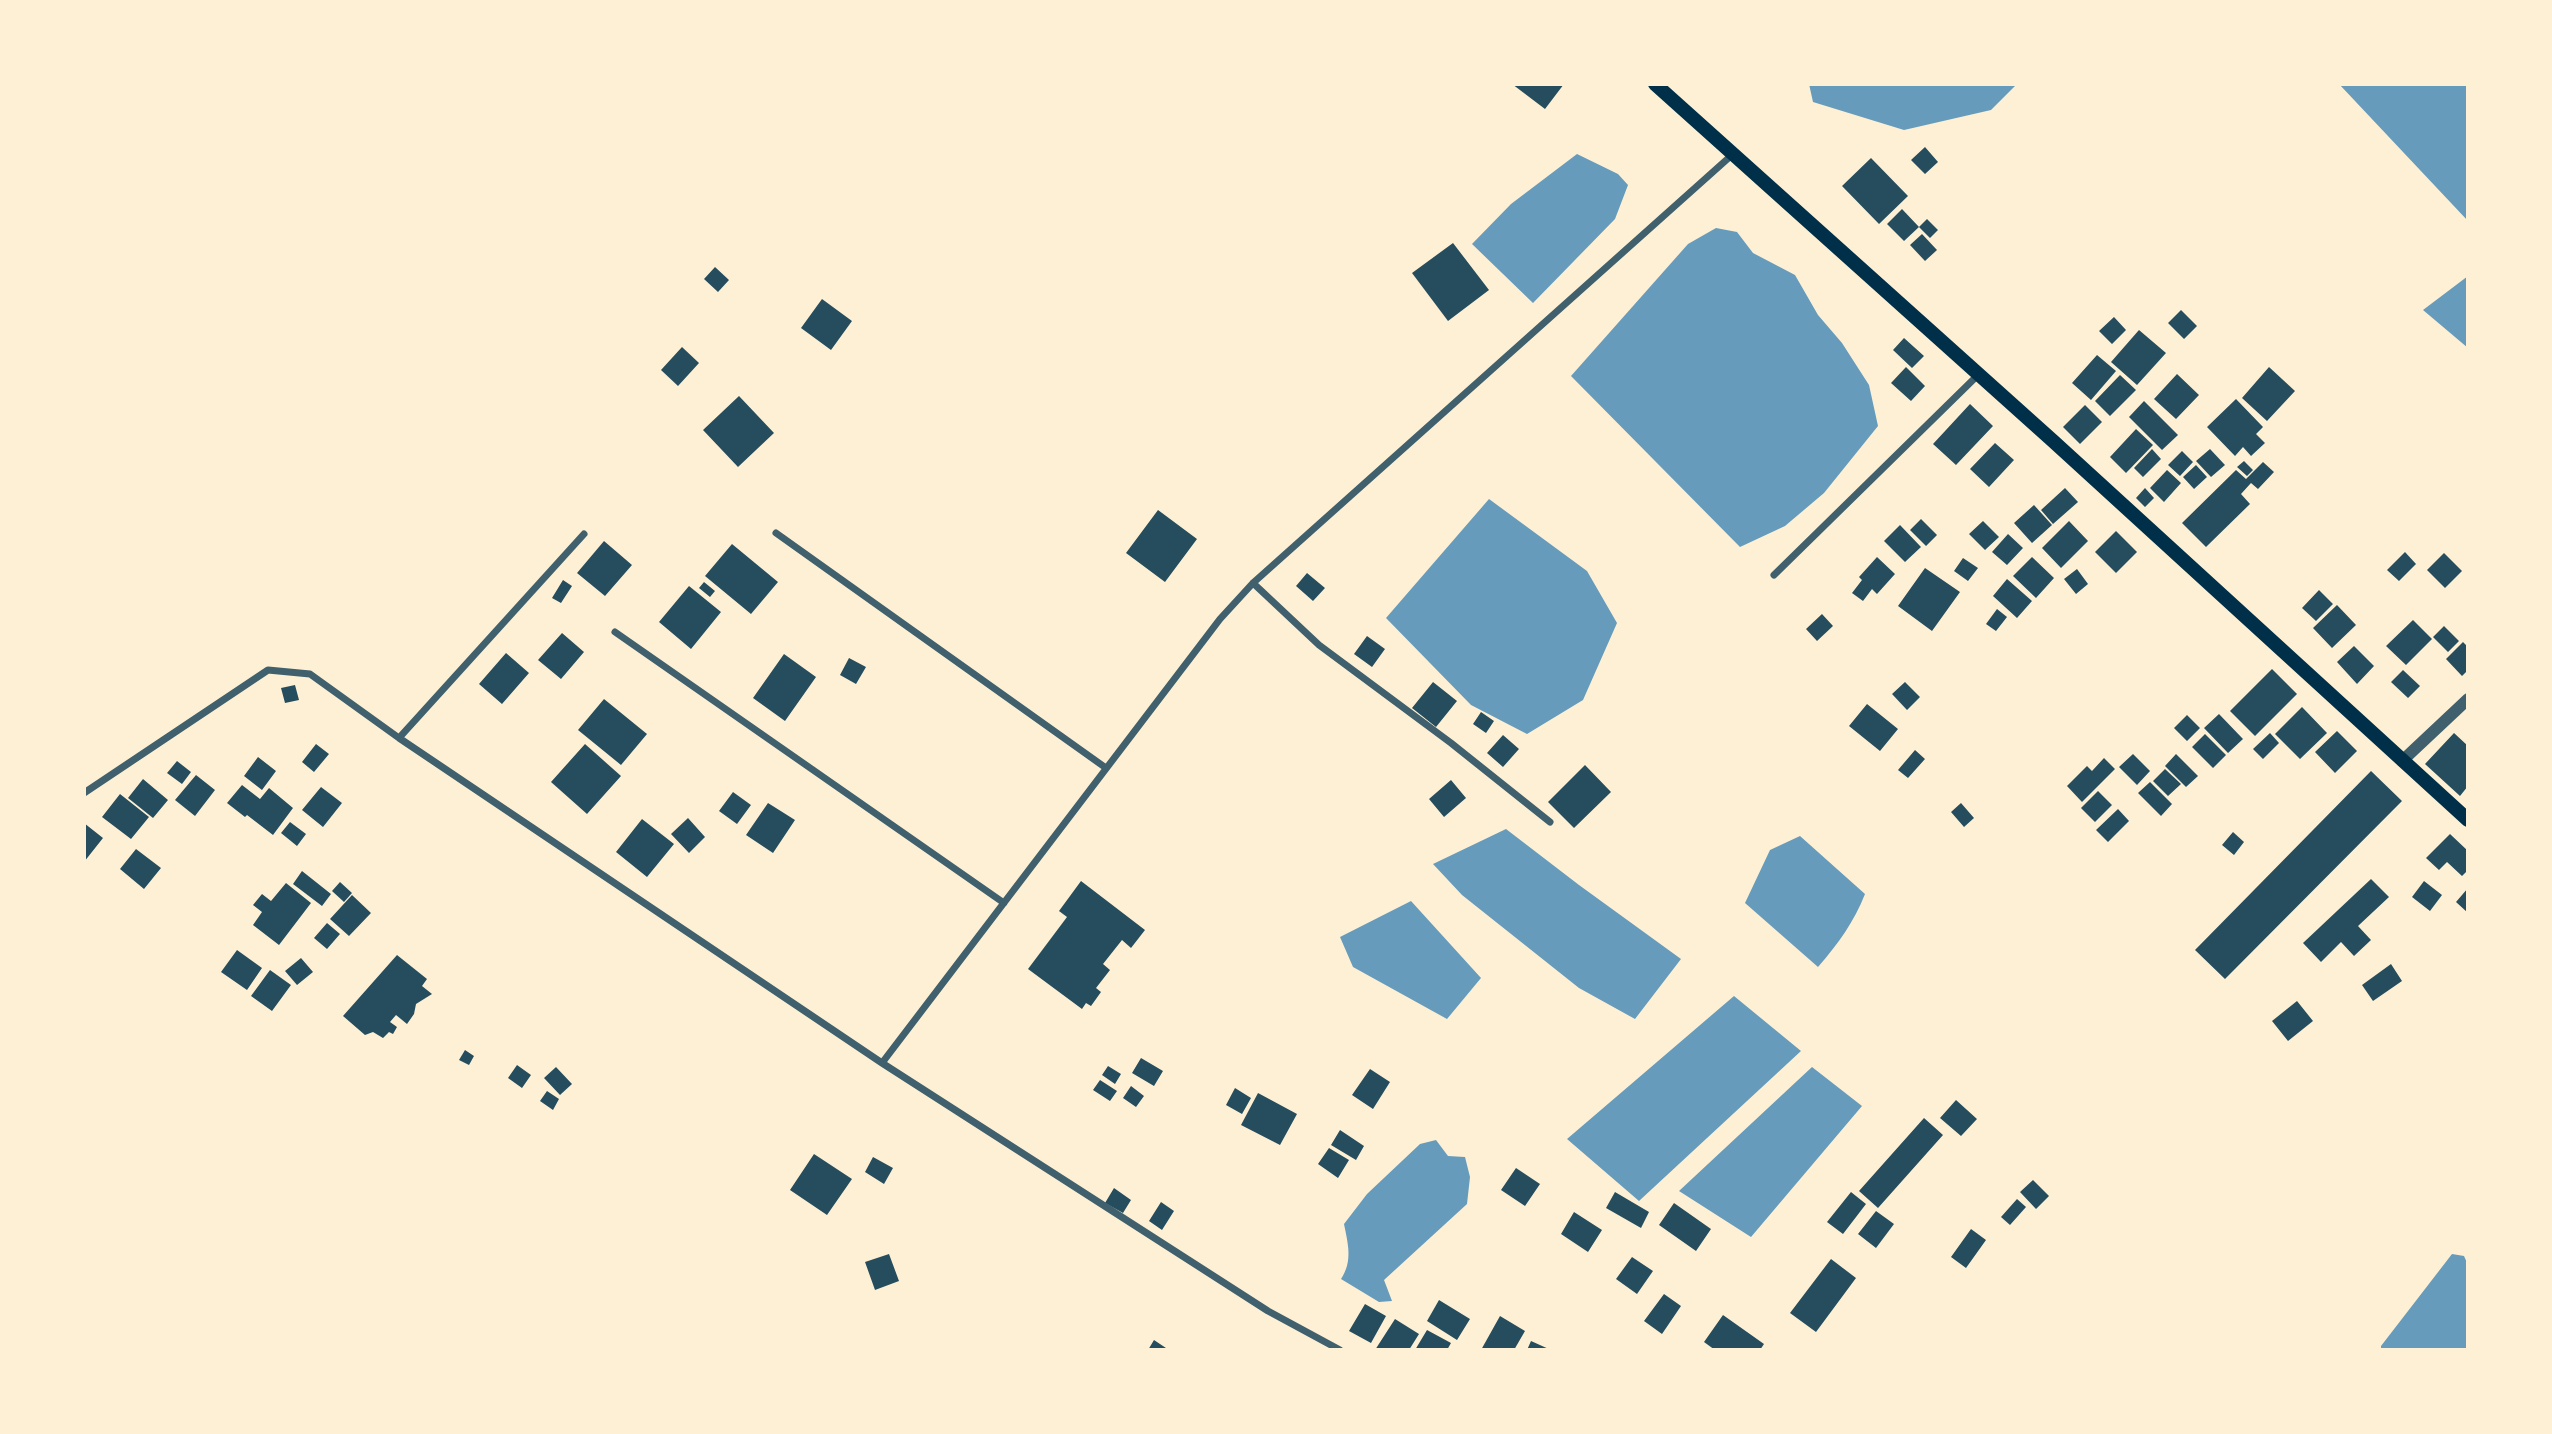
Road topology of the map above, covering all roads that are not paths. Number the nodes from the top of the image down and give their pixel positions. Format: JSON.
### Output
{"nodes":[{"id":1,"x":1655,"y":84,"type":"edge"},
{"id":2,"x":1733,"y":154,"type":"junction"},
{"id":3,"x":1979,"y":374,"type":"junction"},
{"id":4,"x":776,"y":533,"type":"dead end"},
{"id":5,"x":584,"y":534,"type":"dead end"},
{"id":6,"x":1774,"y":575,"type":"dead end"},
{"id":7,"x":1253,"y":583,"type":"junction"},
{"id":8,"x":615,"y":632,"type":"dead end"},
{"id":9,"x":2468,"y":699,"type":"edge"},
{"id":10,"x":399,"y":738,"type":"junction"},
{"id":11,"x":2402,"y":761,"type":"junction"},
{"id":12,"x":1106,"y":768,"type":"junction"},
{"id":13,"x":84,"y":793,"type":"edge"},
{"id":14,"x":2468,"y":820,"type":"edge"},
{"id":15,"x":1550,"y":822,"type":"dead end"},
{"id":16,"x":1004,"y":903,"type":"junction"},
{"id":17,"x":882,"y":1063,"type":"junction"},
{"id":18,"x":1340,"y":1350,"type":"edge"}],
"edges":[{"from":1,"to":2,"type":"main road"},
{"from":2,"to":3,"type":"main road"},
{"from":2,"to":7,"type":"street"},
{"from":3,"to":6,"type":"street"},
{"from":3,"to":11,"type":"main road"},
{"from":4,"to":12,"type":"street"},
{"from":5,"to":10,"type":"street"},
{"from":7,"to":12,"type":"street"},
{"from":7,"to":15,"type":"street"},
{"from":8,"to":16,"type":"street"},
{"from":9,"to":11,"type":"street"},
{"from":10,"to":13,"type":"street"},
{"from":10,"to":17,"type":"street"},
{"from":11,"to":14,"type":"main road"},
{"from":12,"to":16,"type":"street"},
{"from":16,"to":17,"type":"street"},
{"from":17,"to":18,"type":"street"}]}
